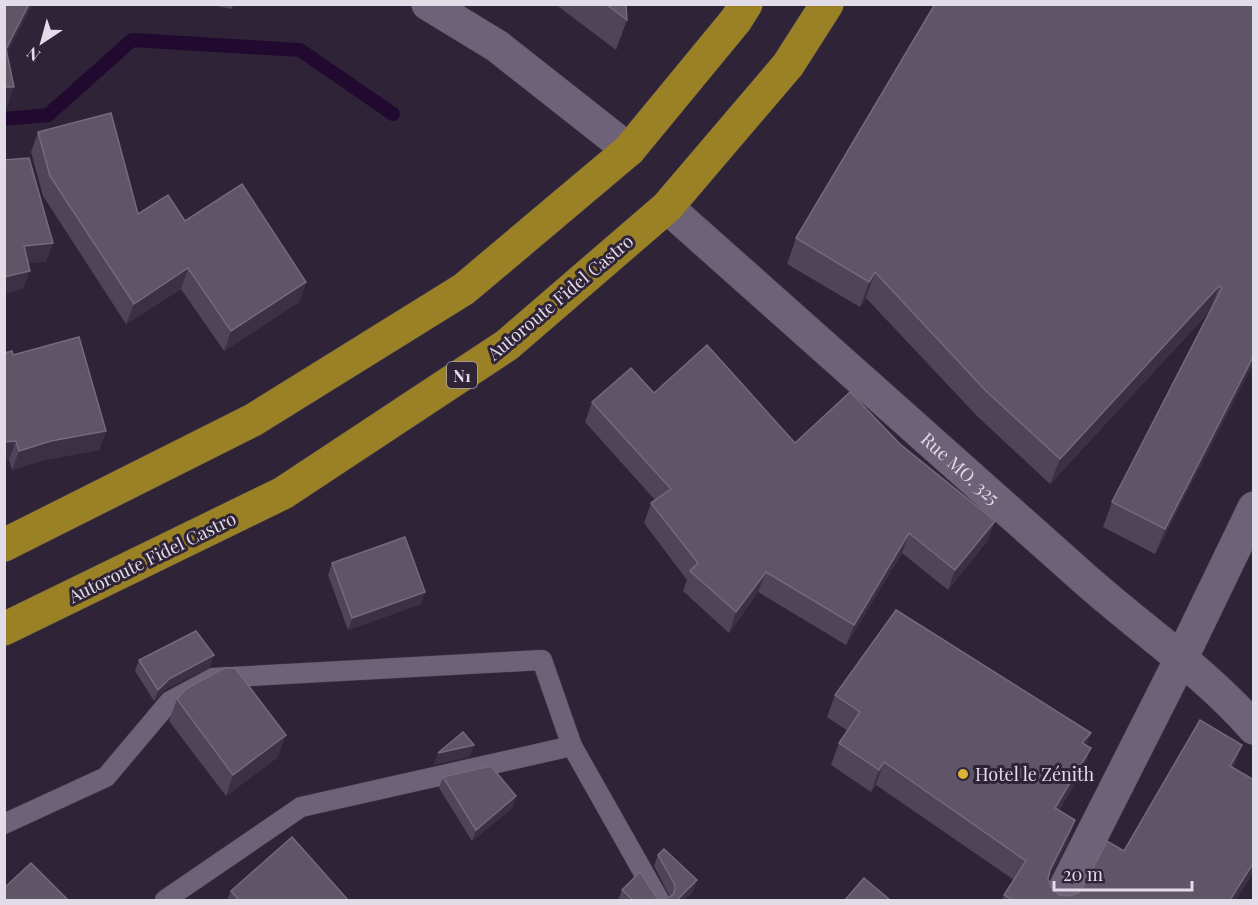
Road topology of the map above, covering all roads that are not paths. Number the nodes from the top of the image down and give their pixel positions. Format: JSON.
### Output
{"nodes":[{"id":1,"x":428,"y":4,"type":"edge"},
{"id":2,"x":747,"y":4,"type":"edge"},
{"id":3,"x":827,"y":4,"type":"edge"},
{"id":4,"x":629,"y":150,"type":"junction"},
{"id":5,"x":667,"y":207,"type":"junction"},
{"id":6,"x":1254,"y":508,"type":"edge"},
{"id":7,"x":4,"y":545,"type":"edge"},
{"id":8,"x":4,"y":629,"type":"edge"},
{"id":9,"x":1181,"y":659,"type":"junction"},
{"id":10,"x":1254,"y":728,"type":"edge"},
{"id":11,"x":572,"y":746,"type":"junction"},
{"id":12,"x":4,"y":824,"type":"edge"},
{"id":13,"x":165,"y":900,"type":"edge"},
{"id":14,"x":658,"y":900,"type":"edge"},
{"id":15,"x":1059,"y":900,"type":"edge"}],
"edges":[{"from":1,"to":4,"type":"street"},
{"from":2,"to":4,"type":"highway"},
{"from":3,"to":5,"type":"highway","name":"Autoroute Fidel Castro","number":"N1"},
{"from":4,"to":7,"type":"highway"},
{"from":5,"to":8,"type":"highway","name":"Autoroute Fidel Castro","number":"N1"},
{"from":5,"to":9,"type":"street","name":"Rue MO. 325"},
{"from":6,"to":9,"type":"street"},
{"from":9,"to":10,"type":"street","name":"Rue MO. 325"},
{"from":9,"to":15,"type":"street"},
{"from":11,"to":12,"type":"lane"},
{"from":11,"to":13,"type":"lane"},
{"from":11,"to":14,"type":"lane"}]}
